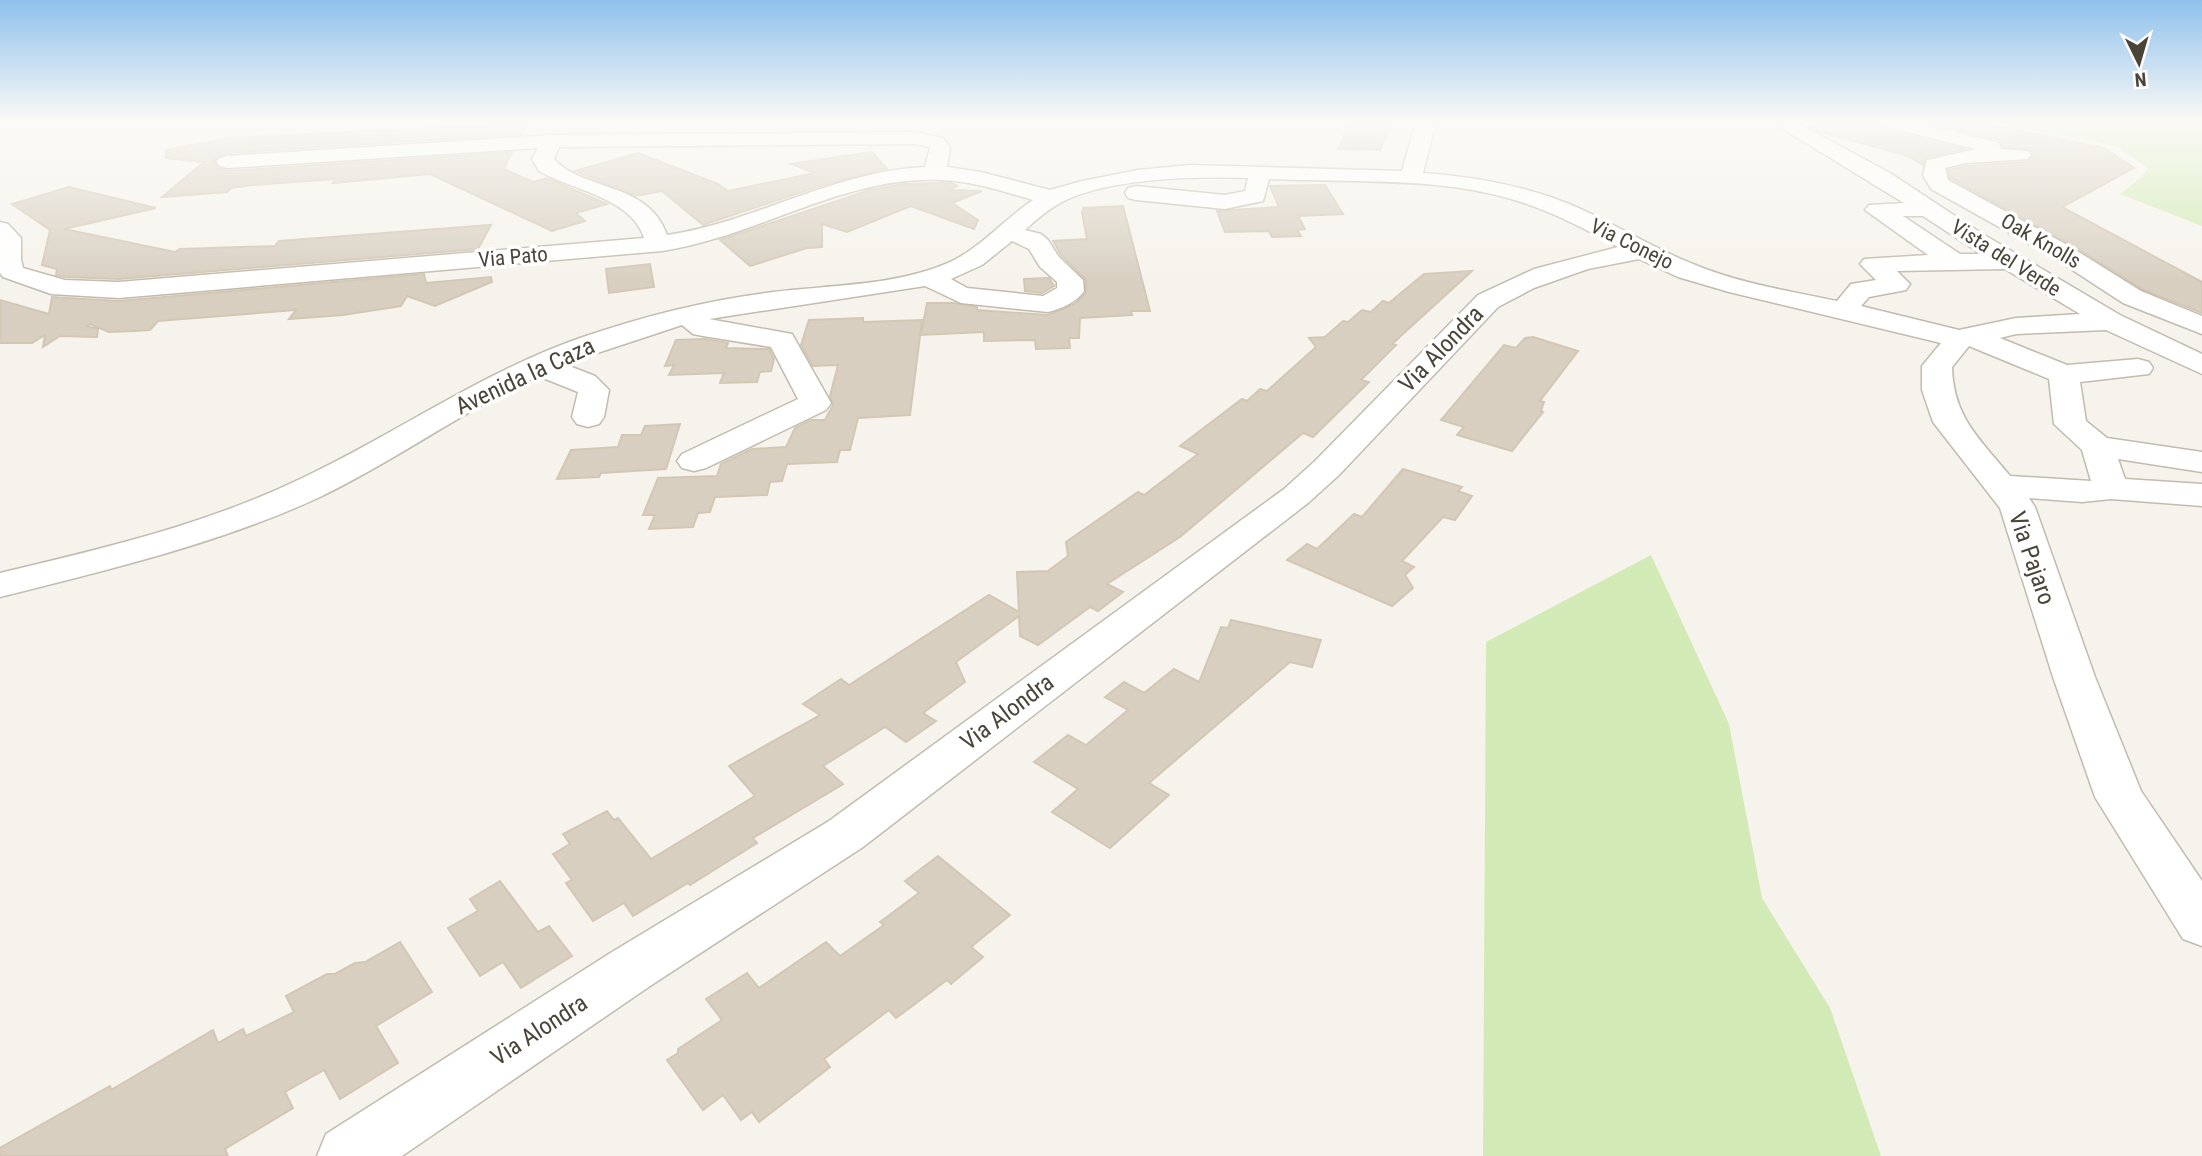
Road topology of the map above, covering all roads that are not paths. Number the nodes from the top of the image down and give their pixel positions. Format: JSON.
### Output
{"nodes":[{"id":1,"x":560,"y":175,"type":"edge"},
{"id":2,"x":908,"y":175,"type":"edge"},
{"id":3,"x":951,"y":175,"type":"edge"},
{"id":4,"x":1156,"y":175,"type":"edge"},
{"id":5,"x":1324,"y":175,"type":"edge"},
{"id":6,"x":1412,"y":175,"type":"edge"},
{"id":7,"x":1876,"y":175,"type":"edge"},
{"id":8,"x":1934,"y":175,"type":"edge"},
{"id":9,"x":1411,"y":179,"type":"junction"},
{"id":10,"x":1052,"y":198,"type":"junction"},
{"id":11,"x":1929,"y":209,"type":"junction"},
{"id":12,"x":0,"y":229,"type":"edge"},
{"id":13,"x":1009,"y":233,"type":"junction"},
{"id":14,"x":2036,"y":237,"type":"junction"},
{"id":15,"x":1972,"y":238,"type":"junction"},
{"id":16,"x":658,"y":244,"type":"junction"},
{"id":17,"x":1640,"y":251,"type":"junction"},
{"id":18,"x":2010,"y":261,"type":"junction"},
{"id":19,"x":1955,"y":262,"type":"junction"},
{"id":20,"x":926,"y":277,"type":"junction"},
{"id":21,"x":1844,"y":310,"type":"junction"},
{"id":22,"x":686,"y":316,"type":"junction"},
{"id":23,"x":2110,"y":321,"type":"junction"},
{"id":24,"x":2202,"y":326,"type":"edge"},
{"id":25,"x":1964,"y":337,"type":"junction"},
{"id":26,"x":537,"y":365,"type":"junction"},
{"id":27,"x":2202,"y":365,"type":"edge"},
{"id":28,"x":2138,"y":368,"type":"dead end"},
{"id":29,"x":2064,"y":374,"type":"junction"},
{"id":30,"x":587,"y":418,"type":"dead end"},
{"id":31,"x":2097,"y":446,"type":"junction"},
{"id":32,"x":694,"y":461,"type":"dead end"},
{"id":33,"x":2202,"y":462,"type":"edge"},
{"id":34,"x":2003,"y":486,"type":"junction"},
{"id":35,"x":2111,"y":489,"type":"junction"},
{"id":36,"x":2202,"y":495,"type":"edge"},
{"id":37,"x":0,"y":585,"type":"edge"},
{"id":38,"x":2202,"y":924,"type":"edge"},
{"id":39,"x":348,"y":1156,"type":"edge"}],
"edges":[{"from":1,"to":16,"type":"street"},
{"from":2,"to":16,"type":"street","name":"Via Pato"},
{"from":3,"to":10,"type":"street","name":"Via Pato"},
{"from":4,"to":10,"type":"street","name":"Via Conejo"},
{"from":5,"to":9,"type":"street","name":"Via Conejo"},
{"from":6,"to":9,"type":"street"},
{"from":7,"to":11,"type":"street","name":"Vista del Verde"},
{"from":8,"to":14,"type":"street","name":"Oak Knolls"},
{"from":9,"to":17,"type":"street","name":"Via Conejo"},
{"from":10,"to":13,"type":"street","name":"Avenida la Caza"},
{"from":11,"to":15,"type":"street","name":"Vista del Verde"},
{"from":11,"to":19,"type":"street"},
{"from":12,"to":16,"type":"street","name":"Via Pato"},
{"from":13,"to":20,"type":"street","name":"Avenida la Caza"},
{"from":13,"to":20,"type":"street"},
{"from":14,"to":15,"type":"street"},
{"from":14,"to":24,"type":"street","name":"Oak Knolls"},
{"from":15,"to":18,"type":"street","name":"Vista del Verde"},
{"from":17,"to":21,"type":"street","name":"Via Conejo"},
{"from":17,"to":39,"type":"street","name":"Via Alondra"},
{"from":18,"to":19,"type":"street"},
{"from":18,"to":23,"type":"street","name":"Vista del Verde"},
{"from":19,"to":21,"type":"street"},
{"from":20,"to":22,"type":"street","name":"Avenida la Caza"},
{"from":21,"to":25,"type":"street","name":"Via Conejo"},
{"from":22,"to":26,"type":"street","name":"Avenida la Caza"},
{"from":22,"to":32,"type":"street"},
{"from":23,"to":25,"type":"street"},
{"from":23,"to":27,"type":"street","name":"Vista del Verde"},
{"from":25,"to":29,"type":"street","name":"Via Conejo"},
{"from":25,"to":34,"type":"street","name":"Via Pajaro"},
{"from":26,"to":30,"type":"street"},
{"from":26,"to":37,"type":"street","name":"Avenida la Caza"},
{"from":28,"to":29,"type":"street"},
{"from":29,"to":31,"type":"street"},
{"from":31,"to":33,"type":"street"},
{"from":31,"to":35,"type":"street"},
{"from":34,"to":35,"type":"street"},
{"from":34,"to":38,"type":"street","name":"Via Pajaro"},
{"from":35,"to":36,"type":"street"}]}
